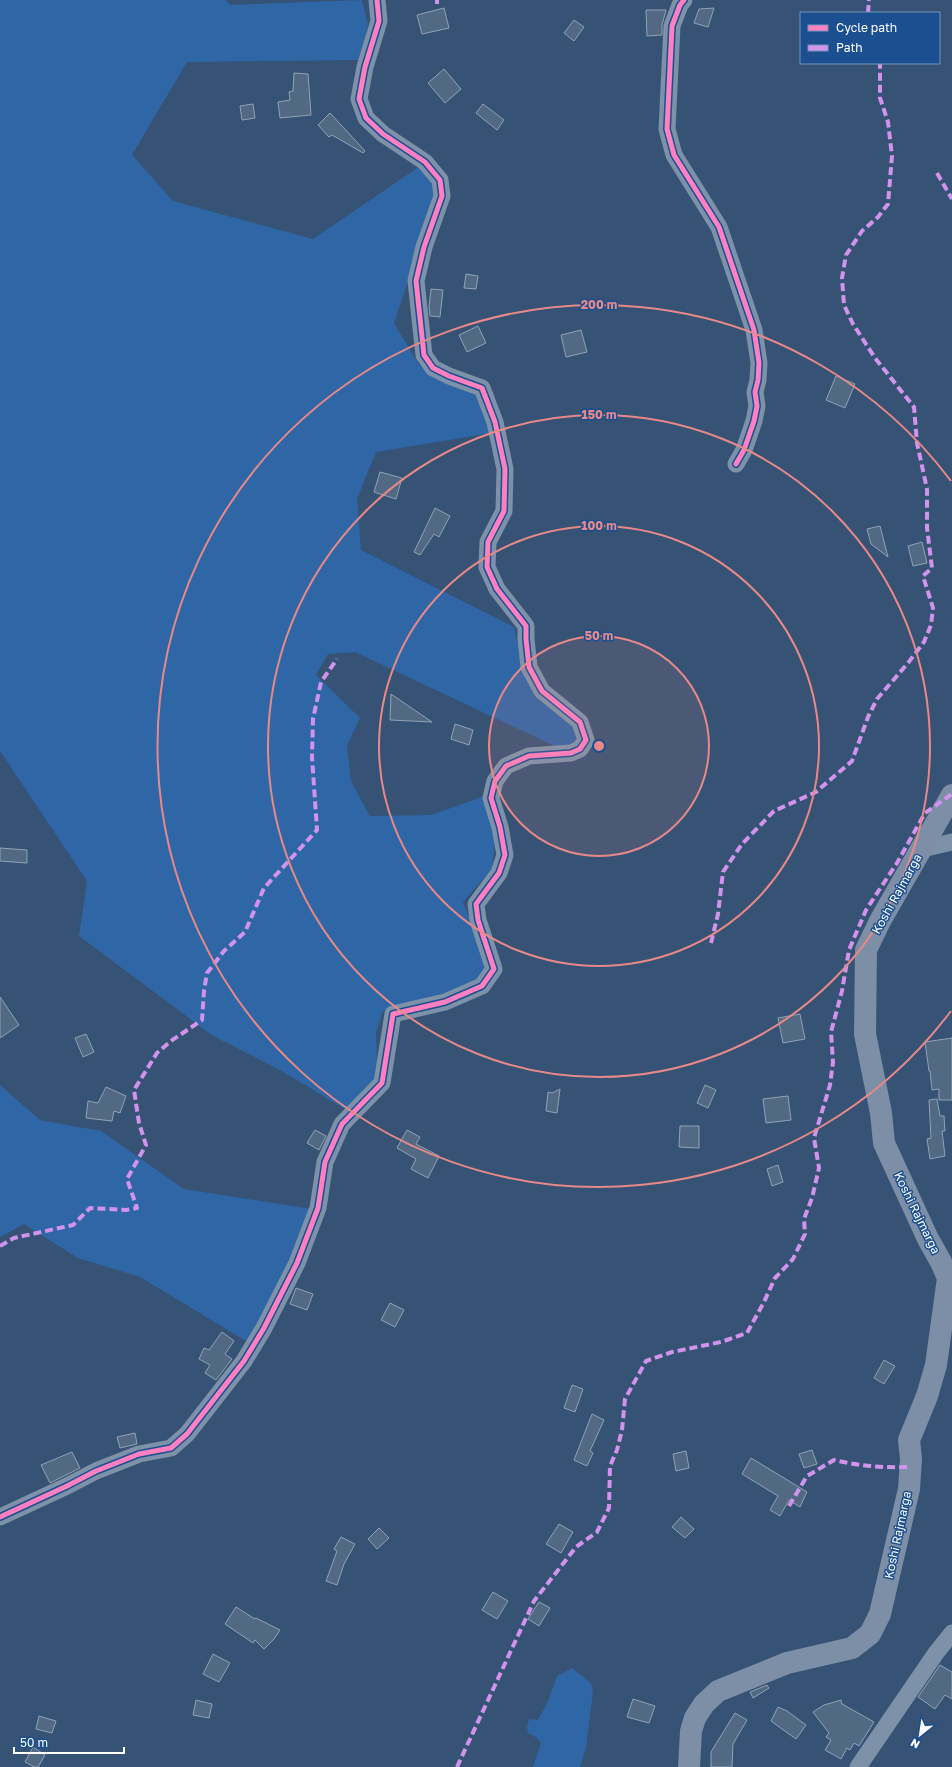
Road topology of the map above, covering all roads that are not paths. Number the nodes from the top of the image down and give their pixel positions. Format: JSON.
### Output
{"nodes":[{"id":1,"x":377,"y":0,"type":"edge"},
{"id":2,"x":684,"y":0,"type":"edge"},
{"id":3,"x":736,"y":464,"type":"dead end"},
{"id":4,"x":952,"y":795,"type":"edge"},
{"id":5,"x":952,"y":842,"type":"edge"},
{"id":6,"x":922,"y":849,"type":"junction"},
{"id":7,"x":0,"y":1517,"type":"edge"},
{"id":8,"x":952,"y":1633,"type":"edge"},
{"id":9,"x":690,"y":1767,"type":"edge"},
{"id":10,"x":858,"y":1767,"type":"edge"}],
"edges":[{"from":1,"to":7,"type":"street"},
{"from":2,"to":3,"type":"street"},
{"from":4,"to":6,"type":"main road","name":"Koshi Rajmarga"},
{"from":5,"to":6,"type":"street"},
{"from":6,"to":9,"type":"main road","name":"Koshi Rajmarga"},
{"from":8,"to":10,"type":"street"}]}
